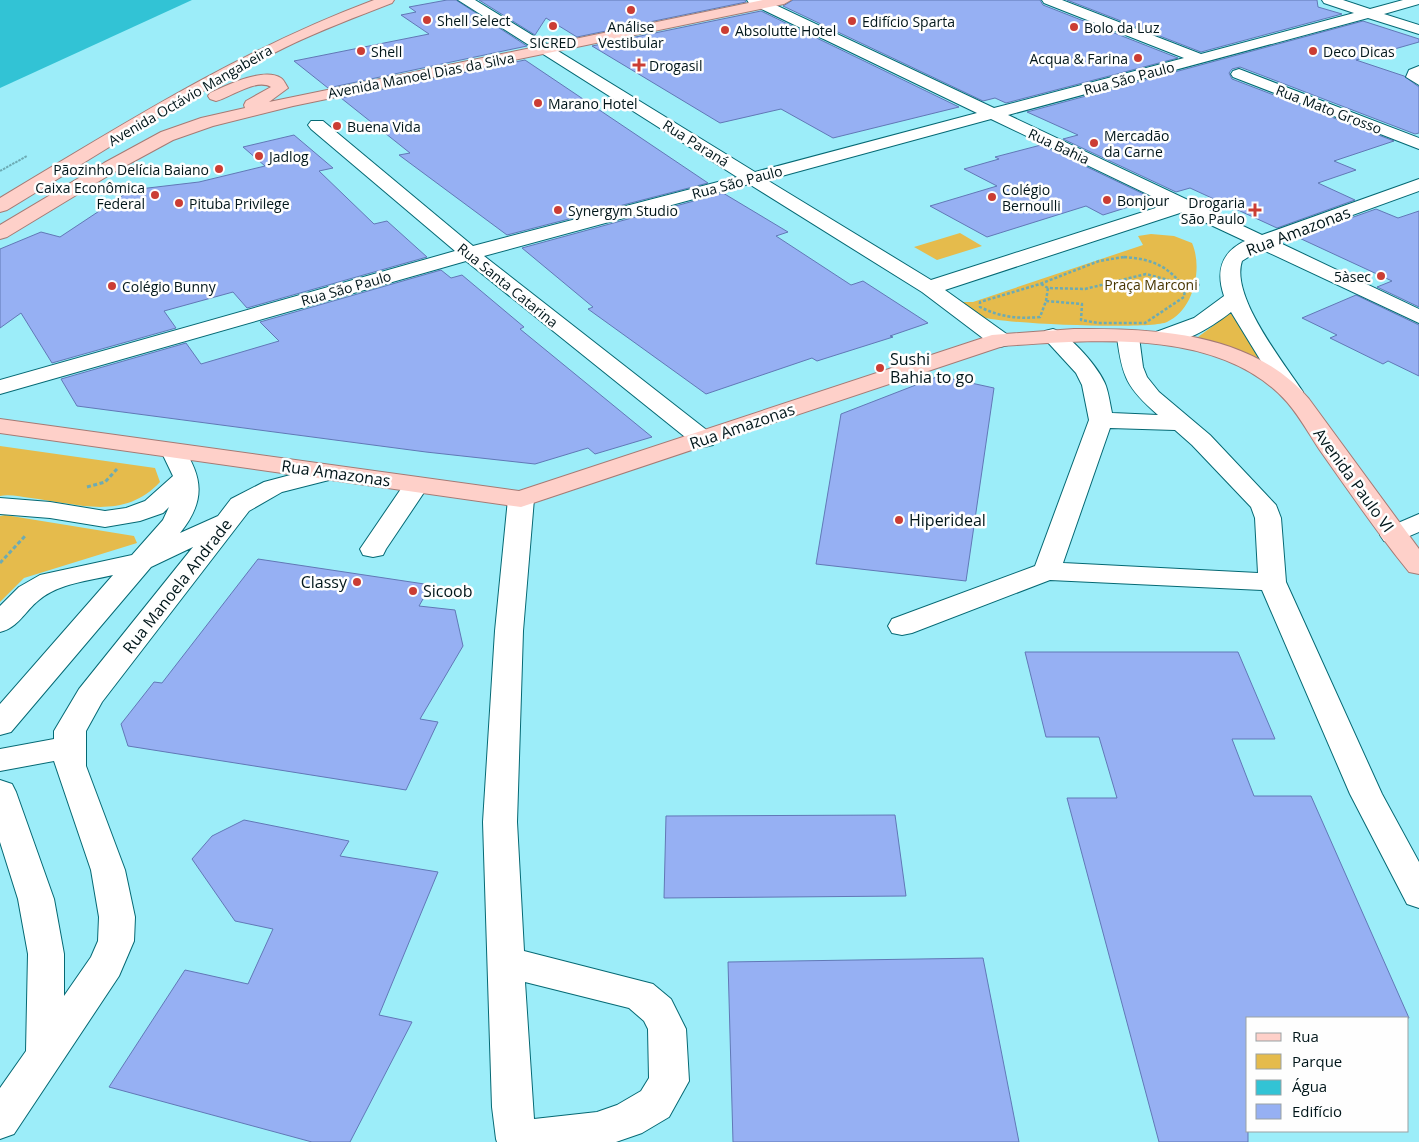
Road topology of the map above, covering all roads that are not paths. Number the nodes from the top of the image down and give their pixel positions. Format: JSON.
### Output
{"nodes":[{"id":1,"x":387,"y":0,"type":"edge"},
{"id":2,"x":465,"y":0,"type":"edge"},
{"id":3,"x":784,"y":0,"type":"edge"},
{"id":4,"x":1049,"y":0,"type":"edge"},
{"id":5,"x":1329,"y":0,"type":"edge"},
{"id":6,"x":1419,"y":0,"type":"edge"},
{"id":7,"x":758,"y":2,"type":"edge"},
{"id":8,"x":1371,"y":14,"type":"junction"},
{"id":9,"x":1419,"y":30,"type":"edge"},
{"id":10,"x":547,"y":50,"type":"junction"},
{"id":11,"x":1201,"y":59,"type":"junction"},
{"id":12,"x":1419,"y":72,"type":"edge"},
{"id":13,"x":1239,"y":74,"type":"dead end"},
{"id":14,"x":1419,"y":80,"type":"edge"},
{"id":15,"x":233,"y":114,"type":"junction"},
{"id":16,"x":991,"y":114,"type":"junction"},
{"id":17,"x":141,"y":122,"type":"junction"},
{"id":18,"x":317,"y":125,"type":"dead end"},
{"id":19,"x":1419,"y":144,"type":"edge"},
{"id":20,"x":752,"y":178,"type":"junction"},
{"id":21,"x":1419,"y":186,"type":"edge"},
{"id":22,"x":1184,"y":205,"type":"junction"},
{"id":23,"x":0,"y":206,"type":"edge"},
{"id":24,"x":0,"y":233,"type":"edge"},
{"id":25,"x":1262,"y":241,"type":"junction"},
{"id":26,"x":468,"y":254,"type":"junction"},
{"id":27,"x":929,"y":288,"type":"junction"},
{"id":28,"x":1233,"y":293,"type":"junction"},
{"id":29,"x":1419,"y":316,"type":"edge"},
{"id":30,"x":1053,"y":336,"type":"junction"},
{"id":31,"x":1128,"y":337,"type":"junction"},
{"id":32,"x":1164,"y":337,"type":"junction"},
{"id":33,"x":1000,"y":340,"type":"junction"},
{"id":34,"x":1086,"y":370,"type":"junction"},
{"id":35,"x":1133,"y":371,"type":"junction"},
{"id":36,"x":0,"y":387,"type":"edge"},
{"id":37,"x":1291,"y":392,"type":"junction"},
{"id":38,"x":1101,"y":420,"type":"junction"},
{"id":39,"x":1182,"y":423,"type":"junction"},
{"id":40,"x":0,"y":426,"type":"edge"},
{"id":41,"x":704,"y":440,"type":"junction"},
{"id":42,"x":173,"y":451,"type":"junction"},
{"id":43,"x":328,"y":473,"type":"junction"},
{"id":44,"x":186,"y":476,"type":"junction"},
{"id":45,"x":416,"y":485,"type":"junction"},
{"id":46,"x":521,"y":499,"type":"junction"},
{"id":47,"x":0,"y":506,"type":"edge"},
{"id":48,"x":228,"y":521,"type":"junction"},
{"id":49,"x":1419,"y":522,"type":"edge"},
{"id":50,"x":1393,"y":535,"type":"junction"},
{"id":51,"x":374,"y":549,"type":"dead end"},
{"id":52,"x":141,"y":561,"type":"junction"},
{"id":53,"x":1419,"y":566,"type":"edge"},
{"id":54,"x":1048,"y":570,"type":"junction"},
{"id":55,"x":1272,"y":582,"type":"junction"},
{"id":56,"x":0,"y":623,"type":"edge"},
{"id":57,"x":902,"y":626,"type":"dead end"},
{"id":58,"x":0,"y":724,"type":"edge"},
{"id":59,"x":69,"y":747,"type":"junction"},
{"id":60,"x":0,"y":760,"type":"edge"},
{"id":61,"x":0,"y":792,"type":"edge"},
{"id":62,"x":1419,"y":894,"type":"edge"},
{"id":63,"x":506,"y":962,"type":"junction"},
{"id":64,"x":45,"y":1054,"type":"junction"},
{"id":65,"x":0,"y":1120,"type":"edge"},
{"id":66,"x":516,"y":1141,"type":"edge"}],
"edges":[{"from":1,"to":17,"type":"main road","name":"Avenida Octávio Mangabeira"},
{"from":2,"to":10,"type":"street","name":"Rua Paraná"},
{"from":3,"to":7,"type":"main road","name":"Avenida Manoel Dias da Silva"},
{"from":4,"to":11,"type":"street"},
{"from":5,"to":8,"type":"street"},
{"from":6,"to":8,"type":"street","name":"Rua São Paulo"},
{"from":7,"to":10,"type":"main road","name":"Avenida Manoel Dias da Silva"},
{"from":7,"to":16,"type":"street","name":"Rua Bahia"},
{"from":8,"to":9,"type":"street"},
{"from":8,"to":11,"type":"street","name":"Rua São Paulo"},
{"from":10,"to":15,"type":"main road","name":"Avenida Manoel Dias da Silva"},
{"from":10,"to":20,"type":"street","name":"Rua Paraná"},
{"from":11,"to":16,"type":"street","name":"Rua São Paulo"},
{"from":12,"to":14,"type":"street"},
{"from":13,"to":19,"type":"street","name":"Rua Mato Grosso"},
{"from":15,"to":17,"type":"main road"},
{"from":15,"to":24,"type":"main road","name":"Avenida Octávio Mangabeira"},
{"from":16,"to":20,"type":"street","name":"Rua São Paulo"},
{"from":16,"to":22,"type":"street","name":"Rua Bahia"},
{"from":17,"to":23,"type":"main road","name":"Avenida Octávio Mangabeira"},
{"from":18,"to":26,"type":"street","name":"Rua Santa Catarina"},
{"from":20,"to":26,"type":"street","name":"Rua São Paulo"},
{"from":20,"to":27,"type":"street","name":"Rua Paraná"},
{"from":21,"to":25,"type":"street","name":"Rua Amazonas"},
{"from":22,"to":25,"type":"street","name":"Rua Bahia"},
{"from":22,"to":27,"type":"street"},
{"from":25,"to":28,"type":"street","name":"Rua Amazonas"},
{"from":25,"to":29,"type":"street","name":"Rua Bahia"},
{"from":26,"to":36,"type":"street","name":"Rua São Paulo"},
{"from":26,"to":41,"type":"street","name":"Rua Santa Catarina"},
{"from":27,"to":33,"type":"street","name":"Rua Paraná"},
{"from":28,"to":32,"type":"street","name":"Rua Amazonas"},
{"from":28,"to":37,"type":"street","name":"Avenida Paulo VI"},
{"from":30,"to":31,"type":"main road","name":"Rua Amazonas"},
{"from":30,"to":33,"type":"main road","name":"Rua Amazonas"},
{"from":30,"to":34,"type":"street"},
{"from":31,"to":32,"type":"main road","name":"Rua Amazonas"},
{"from":31,"to":35,"type":"street"},
{"from":32,"to":37,"type":"main road","name":"Avenida Paulo VI"},
{"from":33,"to":41,"type":"main road","name":"Rua Amazonas"},
{"from":34,"to":35,"type":"street"},
{"from":34,"to":38,"type":"street"},
{"from":35,"to":39,"type":"street"},
{"from":37,"to":50,"type":"main road","name":"Avenida Paulo VI"},
{"from":38,"to":39,"type":"street"},
{"from":38,"to":54,"type":"street"},
{"from":39,"to":55,"type":"street"},
{"from":40,"to":42,"type":"main road","name":"Rua Amazonas"},
{"from":41,"to":46,"type":"main road","name":"Rua Amazonas"},
{"from":42,"to":43,"type":"main road","name":"Rua Amazonas"},
{"from":42,"to":44,"type":"street"},
{"from":43,"to":45,"type":"main road","name":"Rua Amazonas"},
{"from":43,"to":48,"type":"street","name":"Rua Manoela Andrade"},
{"from":44,"to":47,"type":"street"},
{"from":44,"to":52,"type":"street"},
{"from":45,"to":46,"type":"main road","name":"Rua Amazonas"},
{"from":45,"to":51,"type":"street"},
{"from":46,"to":63,"type":"street"},
{"from":48,"to":52,"type":"street"},
{"from":48,"to":59,"type":"street","name":"Rua Manoela Andrade"},
{"from":49,"to":50,"type":"street"},
{"from":50,"to":53,"type":"main road","name":"Avenida Paulo VI"},
{"from":52,"to":56,"type":"street"},
{"from":52,"to":58,"type":"street"},
{"from":54,"to":55,"type":"street"},
{"from":54,"to":57,"type":"street"},
{"from":55,"to":62,"type":"street"},
{"from":59,"to":60,"type":"street"},
{"from":59,"to":64,"type":"street","name":"Rua Manoela Andrade"},
{"from":61,"to":64,"type":"street"},
{"from":63,"to":66,"type":"street"},
{"from":63,"to":66,"type":"street"},
{"from":64,"to":65,"type":"street","name":"Rua Manoela Andrade"}]}
